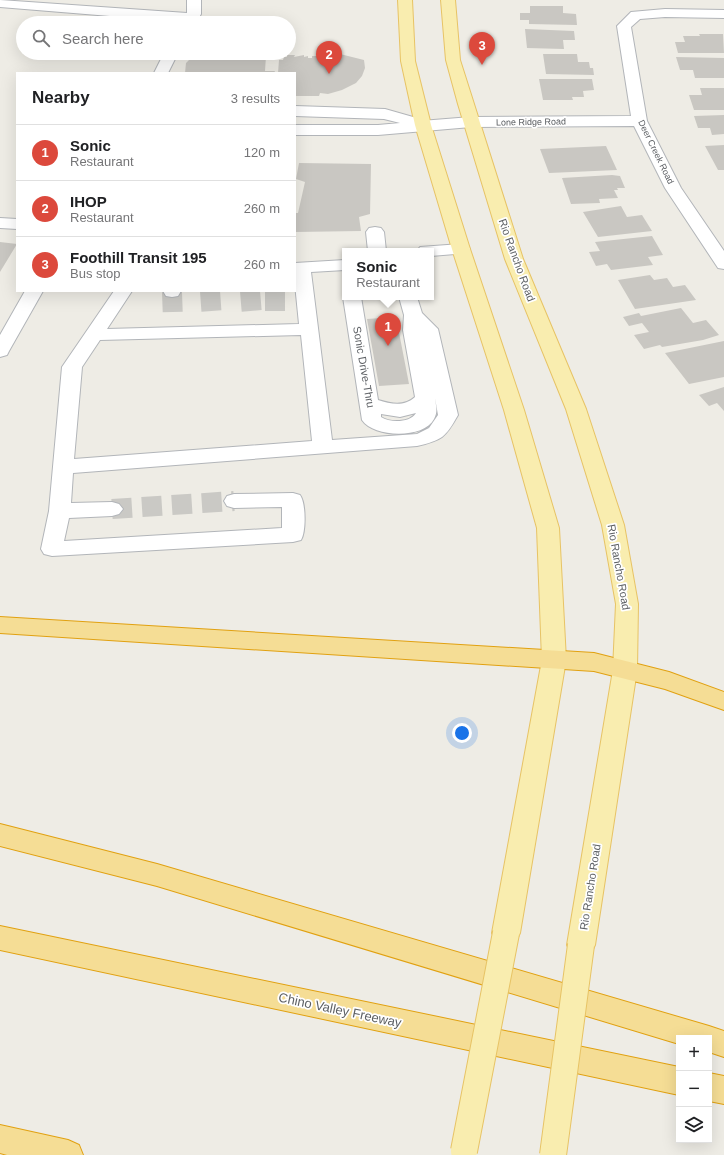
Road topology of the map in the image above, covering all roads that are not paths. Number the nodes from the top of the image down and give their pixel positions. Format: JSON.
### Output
{"nodes":[{"id":1,"x":194,"y":0,"type":"edge"},
{"id":2,"x":405,"y":0,"type":"edge"},
{"id":3,"x":448,"y":0,"type":"edge"},
{"id":4,"x":0,"y":3,"type":"edge"},
{"id":5,"x":724,"y":14,"type":"edge"},
{"id":6,"x":145,"y":16,"type":"edge"},
{"id":7,"x":193,"y":16,"type":"edge"},
{"id":8,"x":168,"y":60,"type":"edge"},
{"id":9,"x":162,"y":72,"type":"edge"},
{"id":10,"x":296,"y":111,"type":"edge"},
{"id":11,"x":639,"y":121,"type":"junction"},
{"id":12,"x":471,"y":122,"type":"junction"},
{"id":13,"x":423,"y":125,"type":"junction"},
{"id":14,"x":296,"y":130,"type":"edge"},
{"id":15,"x":0,"y":223,"type":"edge"},
{"id":16,"x":16,"y":224,"type":"edge"},
{"id":17,"x":375,"y":232,"type":"dead end"},
{"id":18,"x":377,"y":248,"type":"edge"},
{"id":19,"x":461,"y":248,"type":"junction"},
{"id":20,"x":434,"y":250,"type":"edge"},
{"id":21,"x":724,"y":264,"type":"edge"},
{"id":22,"x":342,"y":265,"type":"edge"},
{"id":23,"x":299,"y":268,"type":"edge"},
{"id":24,"x":33,"y":292,"type":"edge"},
{"id":25,"x":122,"y":292,"type":"edge"},
{"id":26,"x":353,"y":300,"type":"edge"},
{"id":27,"x":410,"y":306,"type":"edge"},
{"id":28,"x":309,"y":329,"type":"junction"},
{"id":29,"x":94,"y":335,"type":"junction"},
{"id":30,"x":0,"y":351,"type":"edge"},
{"id":31,"x":323,"y":446,"type":"junction"},
{"id":32,"x":64,"y":467,"type":"junction"},
{"id":33,"x":234,"y":501,"type":"tunnel mouth"},
{"id":34,"x":112,"y":509,"type":"tunnel mouth"},
{"id":35,"x":60,"y":511,"type":"junction"},
{"id":36,"x":0,"y":625,"type":"edge"},
{"id":37,"x":554,"y":660,"type":"junction"},
{"id":38,"x":625,"y":670,"type":"junction"},
{"id":39,"x":724,"y":701,"type":"edge"},
{"id":40,"x":0,"y":835,"type":"edge"},
{"id":41,"x":0,"y":938,"type":"edge"},
{"id":42,"x":694,"y":1035,"type":"edge"},
{"id":43,"x":712,"y":1041,"type":"edge"},
{"id":44,"x":724,"y":1044,"type":"edge"},
{"id":45,"x":676,"y":1080,"type":"edge"},
{"id":46,"x":712,"y":1088,"type":"edge"},
{"id":47,"x":724,"y":1090,"type":"edge"},
{"id":48,"x":0,"y":1139,"type":"edge"},
{"id":49,"x":68,"y":1155,"type":"edge"},
{"id":50,"x":464,"y":1155,"type":"edge"},
{"id":51,"x":554,"y":1155,"type":"edge"}],
"edges":[{"from":1,"to":7,"type":"street"},
{"from":2,"to":13,"type":"main road"},
{"from":3,"to":12,"type":"main road","name":"Rio Rancho Road"},
{"from":4,"to":6,"type":"street"},
{"from":5,"to":11,"type":"street","name":"Deer Creek Road"},
{"from":8,"to":9,"type":"street"},
{"from":10,"to":13,"type":"street"},
{"from":11,"to":12,"type":"street","name":"Lone Ridge Road"},
{"from":11,"to":21,"type":"street","name":"Deer Creek Road"},
{"from":12,"to":13,"type":"street","name":"Lone Ridge Road"},
{"from":12,"to":38,"type":"main road","name":"Rio Rancho Road"},
{"from":13,"to":14,"type":"street","name":"Lone Ridge Road"},
{"from":13,"to":19,"type":"main road"},
{"from":15,"to":16,"type":"street"},
{"from":17,"to":18,"type":"street"},
{"from":19,"to":20,"type":"street"},
{"from":19,"to":37,"type":"main road"},
{"from":22,"to":23,"type":"street"},
{"from":23,"to":28,"type":"street"},
{"from":24,"to":30,"type":"street"},
{"from":25,"to":29,"type":"street"},
{"from":26,"to":27,"type":"street","name":"Sonic Drive-Thru"},
{"from":27,"to":31,"type":"street"},
{"from":28,"to":29,"type":"street"},
{"from":28,"to":31,"type":"street"},
{"from":29,"to":32,"type":"street"},
{"from":31,"to":32,"type":"street"},
{"from":32,"to":35,"type":"street"},
{"from":33,"to":35,"type":"street"},
{"from":34,"to":35,"type":"street"},
{"from":36,"to":37,"type":"highway"},
{"from":37,"to":38,"type":"highway"},
{"from":37,"to":50,"type":"main road","bridge":true},
{"from":38,"to":39,"type":"highway"},
{"from":38,"to":51,"type":"main road","name":"Rio Rancho Road","bridge":true},
{"from":40,"to":42,"type":"highway"},
{"from":41,"to":45,"type":"highway","name":"Chino Valley Freeway"},
{"from":43,"to":44,"type":"highway"},
{"from":46,"to":47,"type":"highway"},
{"from":48,"to":49,"type":"highway"}]}
